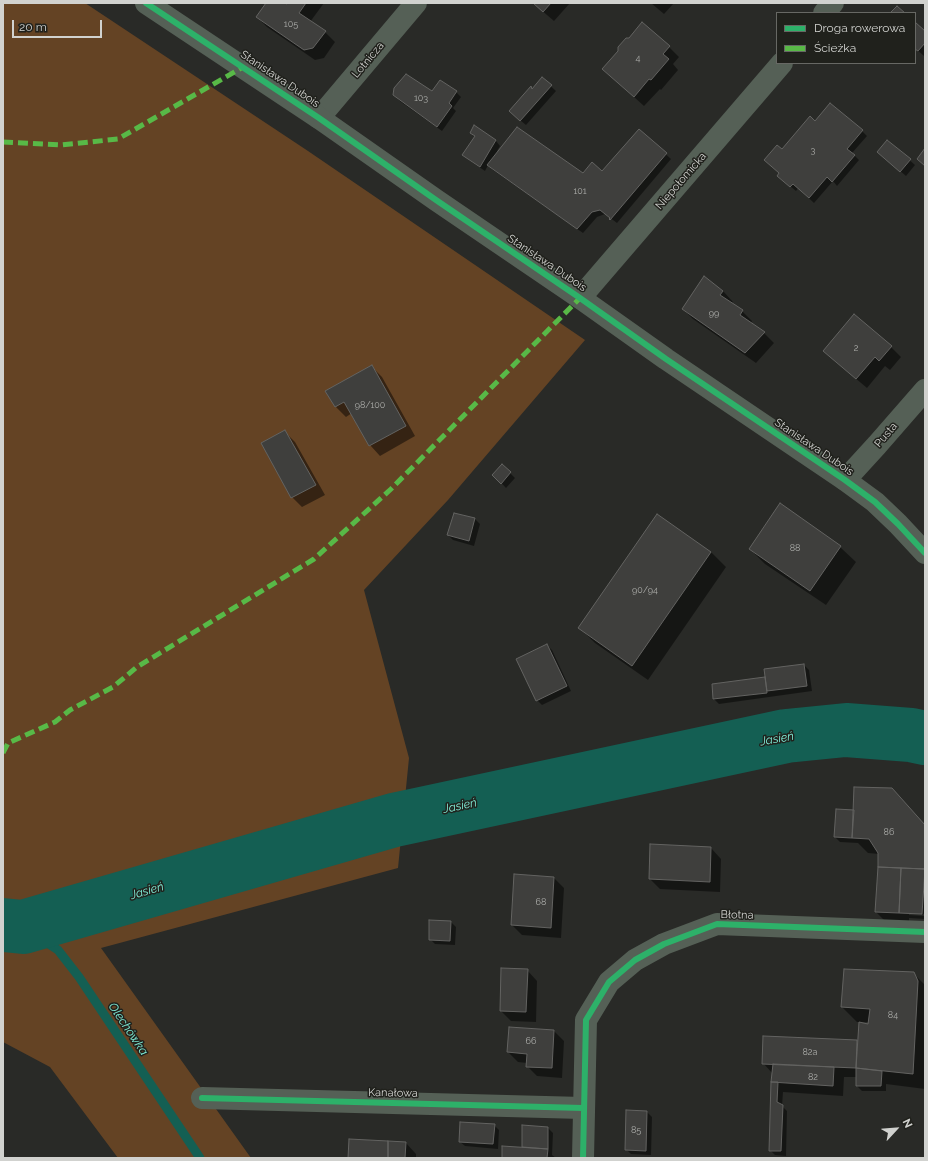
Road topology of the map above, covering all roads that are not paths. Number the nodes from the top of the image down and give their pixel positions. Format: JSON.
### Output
{"nodes":[{"id":1,"x":146,"y":3,"type":"edge"},
{"id":2,"x":416,"y":3,"type":"edge"},
{"id":3,"x":833,"y":3,"type":"edge"},
{"id":4,"x":825,"y":12,"type":"edge"},
{"id":5,"x":781,"y":64,"type":"edge"},
{"id":6,"x":319,"y":118,"type":"junction"},
{"id":7,"x":580,"y":298,"type":"junction"},
{"id":8,"x":925,"y":390,"type":"edge"},
{"id":9,"x":845,"y":480,"type":"junction"},
{"id":10,"x":925,"y":553,"type":"edge"},
{"id":11,"x":925,"y":932,"type":"edge"},
{"id":12,"x":202,"y":1098,"type":"dead end"},
{"id":13,"x":583,"y":1108,"type":"junction"},
{"id":14,"x":583,"y":1158,"type":"edge"}],
"edges":[{"from":1,"to":6,"type":"street","name":"Stanisława Dubois"},
{"from":2,"to":6,"type":"street","name":"Lotnicza"},
{"from":3,"to":4,"type":"street"},
{"from":5,"to":7,"type":"street","name":"Niepołomicka"},
{"from":6,"to":7,"type":"street","name":"Stanisława Dubois"},
{"from":7,"to":9,"type":"street","name":"Stanisława Dubois"},
{"from":8,"to":9,"type":"street","name":"Pusta"},
{"from":9,"to":10,"type":"street","name":"Stanisława Dubois"},
{"from":11,"to":13,"type":"street","name":"Błotna"},
{"from":12,"to":13,"type":"street","name":"Kanałowa"},
{"from":13,"to":14,"type":"street"}]}
